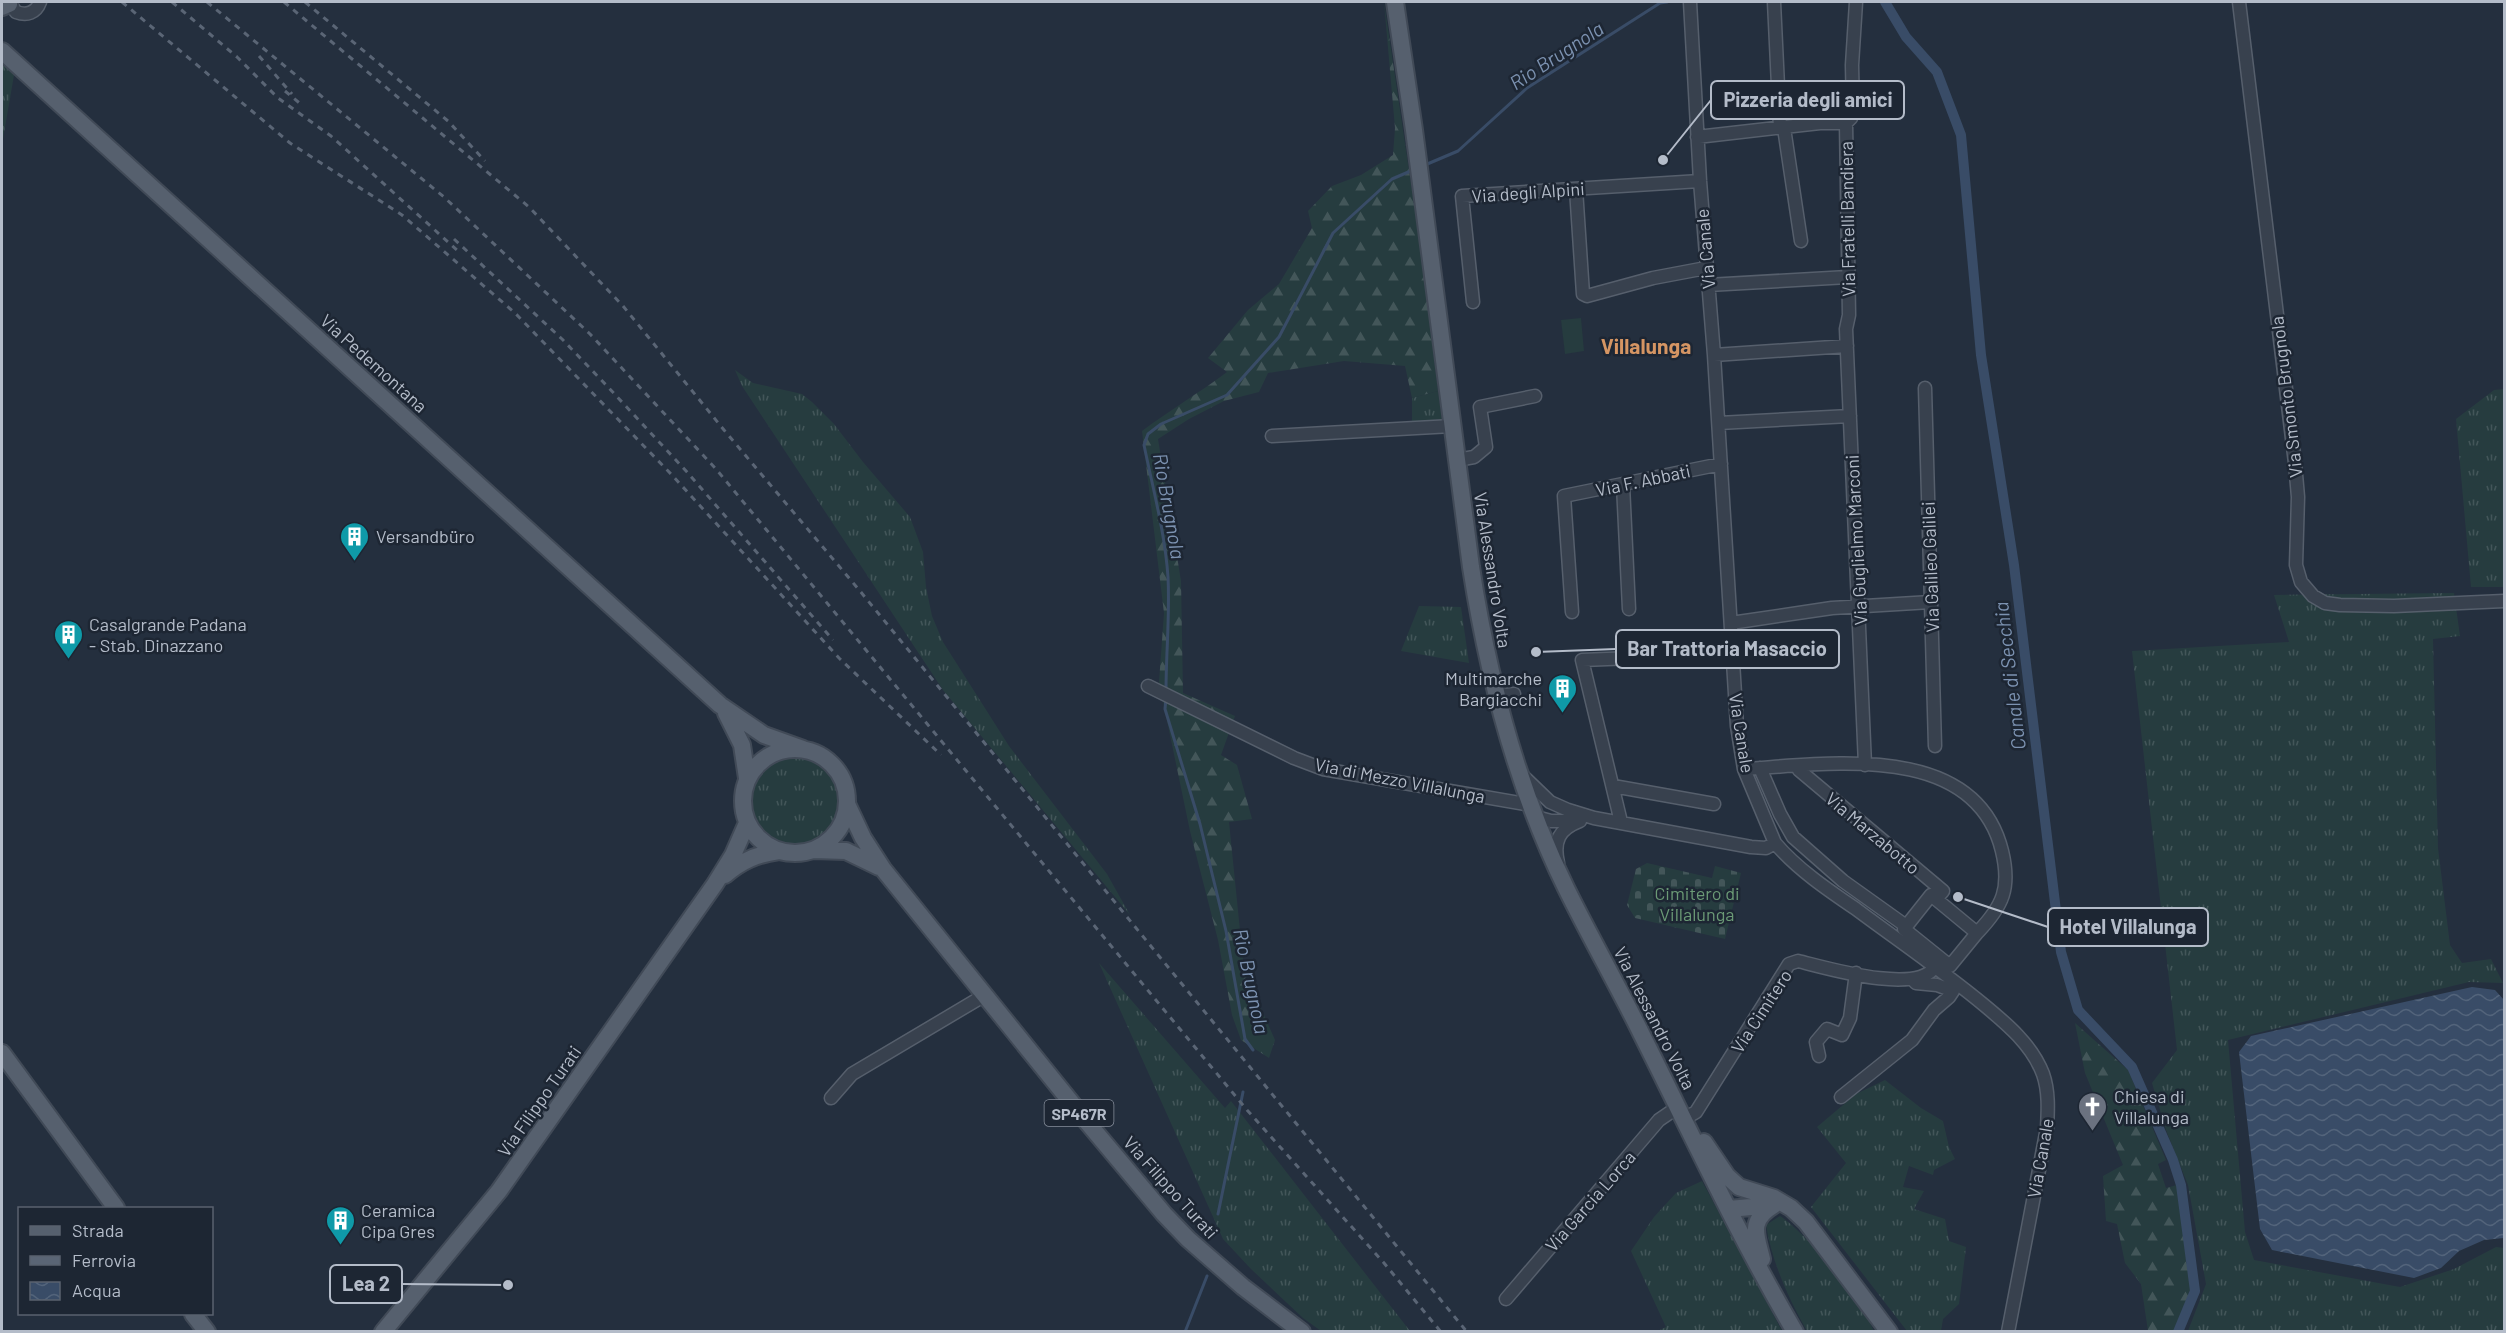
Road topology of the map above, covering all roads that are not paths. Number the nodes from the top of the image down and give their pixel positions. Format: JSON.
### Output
{"nodes":[{"id":1,"x":40,"y":2,"type":"edge"},
{"id":2,"x":1395,"y":2,"type":"edge"},
{"id":3,"x":1690,"y":2,"type":"edge"},
{"id":4,"x":1774,"y":2,"type":"edge"},
{"id":5,"x":1856,"y":2,"type":"edge"},
{"id":6,"x":2239,"y":2,"type":"edge"},
{"id":7,"x":6,"y":4,"type":"edge"},
{"id":8,"x":2,"y":51,"type":"edge"},
{"id":9,"x":1846,"y":123,"type":"junction"},
{"id":10,"x":1782,"y":128,"type":"junction"},
{"id":11,"x":1697,"y":137,"type":"junction"},
{"id":12,"x":1700,"y":181,"type":"junction"},
{"id":13,"x":1576,"y":189,"type":"junction"},
{"id":14,"x":1802,"y":241,"type":"dead end"},
{"id":15,"x":1706,"y":268,"type":"junction"},
{"id":16,"x":1848,"y":277,"type":"junction"},
{"id":17,"x":1708,"y":285,"type":"junction"},
{"id":18,"x":1473,"y":302,"type":"dead end"},
{"id":19,"x":1849,"y":315,"type":"joint"},
{"id":20,"x":1847,"y":346,"type":"junction"},
{"id":21,"x":1714,"y":355,"type":"junction"},
{"id":22,"x":1925,"y":388,"type":"dead end"},
{"id":23,"x":1535,"y":396,"type":"dead end"},
{"id":24,"x":1850,"y":416,"type":"junction"},
{"id":25,"x":1719,"y":423,"type":"junction"},
{"id":26,"x":1452,"y":426,"type":"junction"},
{"id":27,"x":1272,"y":436,"type":"dead end"},
{"id":28,"x":1457,"y":460,"type":"junction"},
{"id":29,"x":1721,"y":464,"type":"junction"},
{"id":30,"x":1623,"y":485,"type":"junction"},
{"id":31,"x":2505,"y":601,"type":"edge"},
{"id":32,"x":1931,"y":602,"type":"junction"},
{"id":33,"x":1859,"y":606,"type":"junction"},
{"id":34,"x":1629,"y":609,"type":"dead end"},
{"id":35,"x":1572,"y":612,"type":"dead end"},
{"id":36,"x":1731,"y":623,"type":"junction"},
{"id":37,"x":1732,"y":654,"type":"junction"},
{"id":38,"x":1148,"y":686,"type":"dead end"},
{"id":39,"x":1514,"y":694,"type":"dead end"},
{"id":40,"x":1497,"y":696,"type":"junction"},
{"id":41,"x":720,"y":705,"type":"junction"},
{"id":42,"x":1935,"y":747,"type":"dead end"},
{"id":43,"x":803,"y":749,"type":"junction"},
{"id":44,"x":1865,"y":765,"type":"junction"},
{"id":45,"x":1797,"y":766,"type":"junction"},
{"id":46,"x":1760,"y":768,"type":"junction"},
{"id":47,"x":1744,"y":769,"type":"junction"},
{"id":48,"x":1519,"y":771,"type":"junction"},
{"id":49,"x":747,"y":778,"type":"junction"},
{"id":50,"x":1613,"y":786,"type":"junction"},
{"id":51,"x":847,"y":804,"type":"junction"},
{"id":52,"x":1714,"y":804,"type":"dead end"},
{"id":53,"x":1568,"y":810,"type":"junction"},
{"id":54,"x":1533,"y":811,"type":"junction"},
{"id":55,"x":1594,"y":818,"type":"junction"},
{"id":56,"x":1580,"y":820,"type":"junction"},
{"id":57,"x":747,"y":822,"type":"junction"},
{"id":58,"x":1621,"y":822,"type":"junction"},
{"id":59,"x":1774,"y":843,"type":"junction"},
{"id":60,"x":813,"y":850,"type":"junction"},
{"id":61,"x":779,"y":851,"type":"junction"},
{"id":62,"x":883,"y":869,"type":"junction"},
{"id":63,"x":715,"y":884,"type":"junction"},
{"id":64,"x":1565,"y":887,"type":"junction"},
{"id":65,"x":1936,"y":900,"type":"junction"},
{"id":66,"x":1977,"y":933,"type":"junction"},
{"id":67,"x":1908,"y":935,"type":"junction"},
{"id":68,"x":1943,"y":969,"type":"junction"},
{"id":69,"x":1856,"y":973,"type":"junction"},
{"id":70,"x":1912,"y":979,"type":"junction"},
{"id":71,"x":985,"y":995,"type":"junction"},
{"id":72,"x":2,"y":1053,"type":"edge"},
{"id":73,"x":1819,"y":1056,"type":"dead end"},
{"id":74,"x":1841,"y":1097,"type":"dead end"},
{"id":75,"x":831,"y":1098,"type":"dead end"},
{"id":76,"x":1681,"y":1113,"type":"junction"},
{"id":77,"x":1769,"y":1200,"type":"junction"},
{"id":78,"x":115,"y":1207,"type":"edge"},
{"id":79,"x":1729,"y":1209,"type":"junction"},
{"id":80,"x":1767,"y":1283,"type":"junction"},
{"id":81,"x":1506,"y":1299,"type":"dead end"},
{"id":82,"x":194,"y":1315,"type":"edge"},
{"id":83,"x":1886,"y":1330,"type":"edge"},
{"id":84,"x":207,"y":1332,"type":"edge"},
{"id":85,"x":383,"y":1332,"type":"edge"},
{"id":86,"x":1302,"y":1332,"type":"edge"},
{"id":87,"x":1795,"y":1332,"type":"edge"},
{"id":88,"x":2008,"y":1332,"type":"edge"}],
"edges":[{"from":1,"to":7,"type":"street"},
{"from":2,"to":26,"type":"main road","name":"Via Alessandro Volta"},
{"from":3,"to":11,"type":"street","name":"Via Canale"},
{"from":4,"to":10,"type":"street"},
{"from":5,"to":9,"type":"street","name":"Via Fratelli Bandiera"},
{"from":6,"to":31,"type":"street","name":"Via Smonto Brugnola"},
{"from":8,"to":41,"type":"main road","name":"Via Pedemontana"},
{"from":9,"to":10,"type":"street","name":"Via Fratelli Bandiera"},
{"from":9,"to":16,"type":"street","name":"Via Fratelli Bandiera"},
{"from":10,"to":11,"type":"street","name":"Via Fratelli Bandiera"},
{"from":10,"to":14,"type":"street"},
{"from":11,"to":12,"type":"street","name":"Via Canale"},
{"from":12,"to":13,"type":"street","name":"Via degli Alpini"},
{"from":12,"to":15,"type":"street","name":"Via Canale"},
{"from":13,"to":15,"type":"street"},
{"from":13,"to":18,"type":"street","name":"Via degli Alpini"},
{"from":15,"to":17,"type":"street","name":"Via Canale"},
{"from":16,"to":17,"type":"street"},
{"from":16,"to":19,"type":"street","name":"Via Fratelli Bandiera"},
{"from":17,"to":21,"type":"street","name":"Via Canale"},
{"from":19,"to":20,"type":"street","name":"Via Guglielmo Marconi"},
{"from":20,"to":21,"type":"street"},
{"from":20,"to":24,"type":"street","name":"Via Guglielmo Marconi"},
{"from":21,"to":25,"type":"street","name":"Via Canale"},
{"from":22,"to":32,"type":"street","name":"Via Galileo Galilei"},
{"from":23,"to":28,"type":"street"},
{"from":24,"to":25,"type":"street"},
{"from":24,"to":33,"type":"street","name":"Via Guglielmo Marconi"},
{"from":25,"to":29,"type":"street","name":"Via Canale"},
{"from":26,"to":27,"type":"street"},
{"from":26,"to":28,"type":"main road","name":"Via Alessandro Volta"},
{"from":28,"to":40,"type":"main road","name":"Via Alessandro Volta"},
{"from":29,"to":30,"type":"street","name":"Via F. Abbati"},
{"from":29,"to":36,"type":"street","name":"Via Canale"},
{"from":30,"to":34,"type":"street"},
{"from":30,"to":35,"type":"street","name":"Via F. Abbati"},
{"from":32,"to":33,"type":"street"},
{"from":32,"to":42,"type":"street","name":"Via Galileo Galilei"},
{"from":33,"to":36,"type":"street"},
{"from":33,"to":44,"type":"street","name":"Via Guglielmo Marconi"},
{"from":36,"to":37,"type":"street","name":"Via Canale"},
{"from":37,"to":47,"type":"street","name":"Via Canale"},
{"from":37,"to":50,"type":"street"},
{"from":38,"to":54,"type":"street","name":"Via di Mezzo Villalunga"},
{"from":39,"to":40,"type":"street"},
{"from":40,"to":48,"type":"main road","name":"Via Alessandro Volta"},
{"from":41,"to":43,"type":"main road"},
{"from":41,"to":49,"type":"main road"},
{"from":43,"to":49,"type":"main road"},
{"from":43,"to":51,"type":"main road","number":"SP467R"},
{"from":44,"to":45,"type":"street"},
{"from":44,"to":66,"type":"street"},
{"from":45,"to":46,"type":"street"},
{"from":45,"to":65,"type":"street","name":"Via Marzabotto"},
{"from":46,"to":47,"type":"street"},
{"from":46,"to":67,"type":"street","name":"Via Canale"},
{"from":47,"to":59,"type":"street","name":"Via Canale"},
{"from":48,"to":53,"type":"street"},
{"from":48,"to":54,"type":"main road","name":"Via Alessandro Volta"},
{"from":49,"to":57,"type":"main road","number":"SP467R"},
{"from":50,"to":52,"type":"street"},
{"from":50,"to":58,"type":"street"},
{"from":51,"to":60,"type":"main road"},
{"from":51,"to":62,"type":"main road","name":"Via Filippo Turati","number":"SP467R"},
{"from":53,"to":54,"type":"street"},
{"from":53,"to":55,"type":"street"},
{"from":54,"to":56,"type":"street","name":"Via di Mezzo Villalunga"},
{"from":54,"to":64,"type":"main road","name":"Via Alessandro Volta"},
{"from":55,"to":56,"type":"street","name":"Via di Mezzo Villalunga"},
{"from":55,"to":58,"type":"street"},
{"from":56,"to":64,"type":"street"},
{"from":57,"to":61,"type":"main road"},
{"from":57,"to":63,"type":"main road","number":"SP467R"},
{"from":58,"to":59,"type":"street"},
{"from":59,"to":67,"type":"street","name":"Via Canale"},
{"from":60,"to":61,"type":"main road","number":"SP467R"},
{"from":60,"to":62,"type":"main road","name":"Via Filippo Turati","number":"SP467R"},
{"from":61,"to":63,"type":"main road","number":"SP467R"},
{"from":62,"to":71,"type":"main road","name":"Via Filippo Turati","number":"SP467R"},
{"from":63,"to":85,"type":"main road","name":"Via Filippo Turati","number":"SP467R"},
{"from":64,"to":76,"type":"main road","name":"Via Alessandro Volta"},
{"from":65,"to":66,"type":"street"},
{"from":65,"to":67,"type":"street"},
{"from":66,"to":68,"type":"street"},
{"from":67,"to":68,"type":"street","name":"Via Canale"},
{"from":68,"to":70,"type":"street"},
{"from":68,"to":88,"type":"street","name":"Via Canale"},
{"from":69,"to":70,"type":"street","name":"Via Cimitero"},
{"from":69,"to":73,"type":"street"},
{"from":69,"to":76,"type":"street","name":"Via Cimitero"},
{"from":70,"to":74,"type":"street","name":"Via Cimitero"},
{"from":71,"to":75,"type":"street"},
{"from":71,"to":86,"type":"main road","name":"Via Filippo Turati","number":"SP467R"},
{"from":72,"to":78,"type":"main road"},
{"from":76,"to":77,"type":"main road"},
{"from":76,"to":79,"type":"main road","name":"Via Alessandro Volta"},
{"from":76,"to":81,"type":"street","name":"Via Garcia Lorca"},
{"from":77,"to":79,"type":"main road"},
{"from":77,"to":80,"type":"main road"},
{"from":77,"to":83,"type":"main road"},
{"from":79,"to":80,"type":"main road","name":"Via Alessandro Volta"},
{"from":80,"to":87,"type":"main road","name":"Via Alessandro Volta"},
{"from":82,"to":84,"type":"main road"}]}
